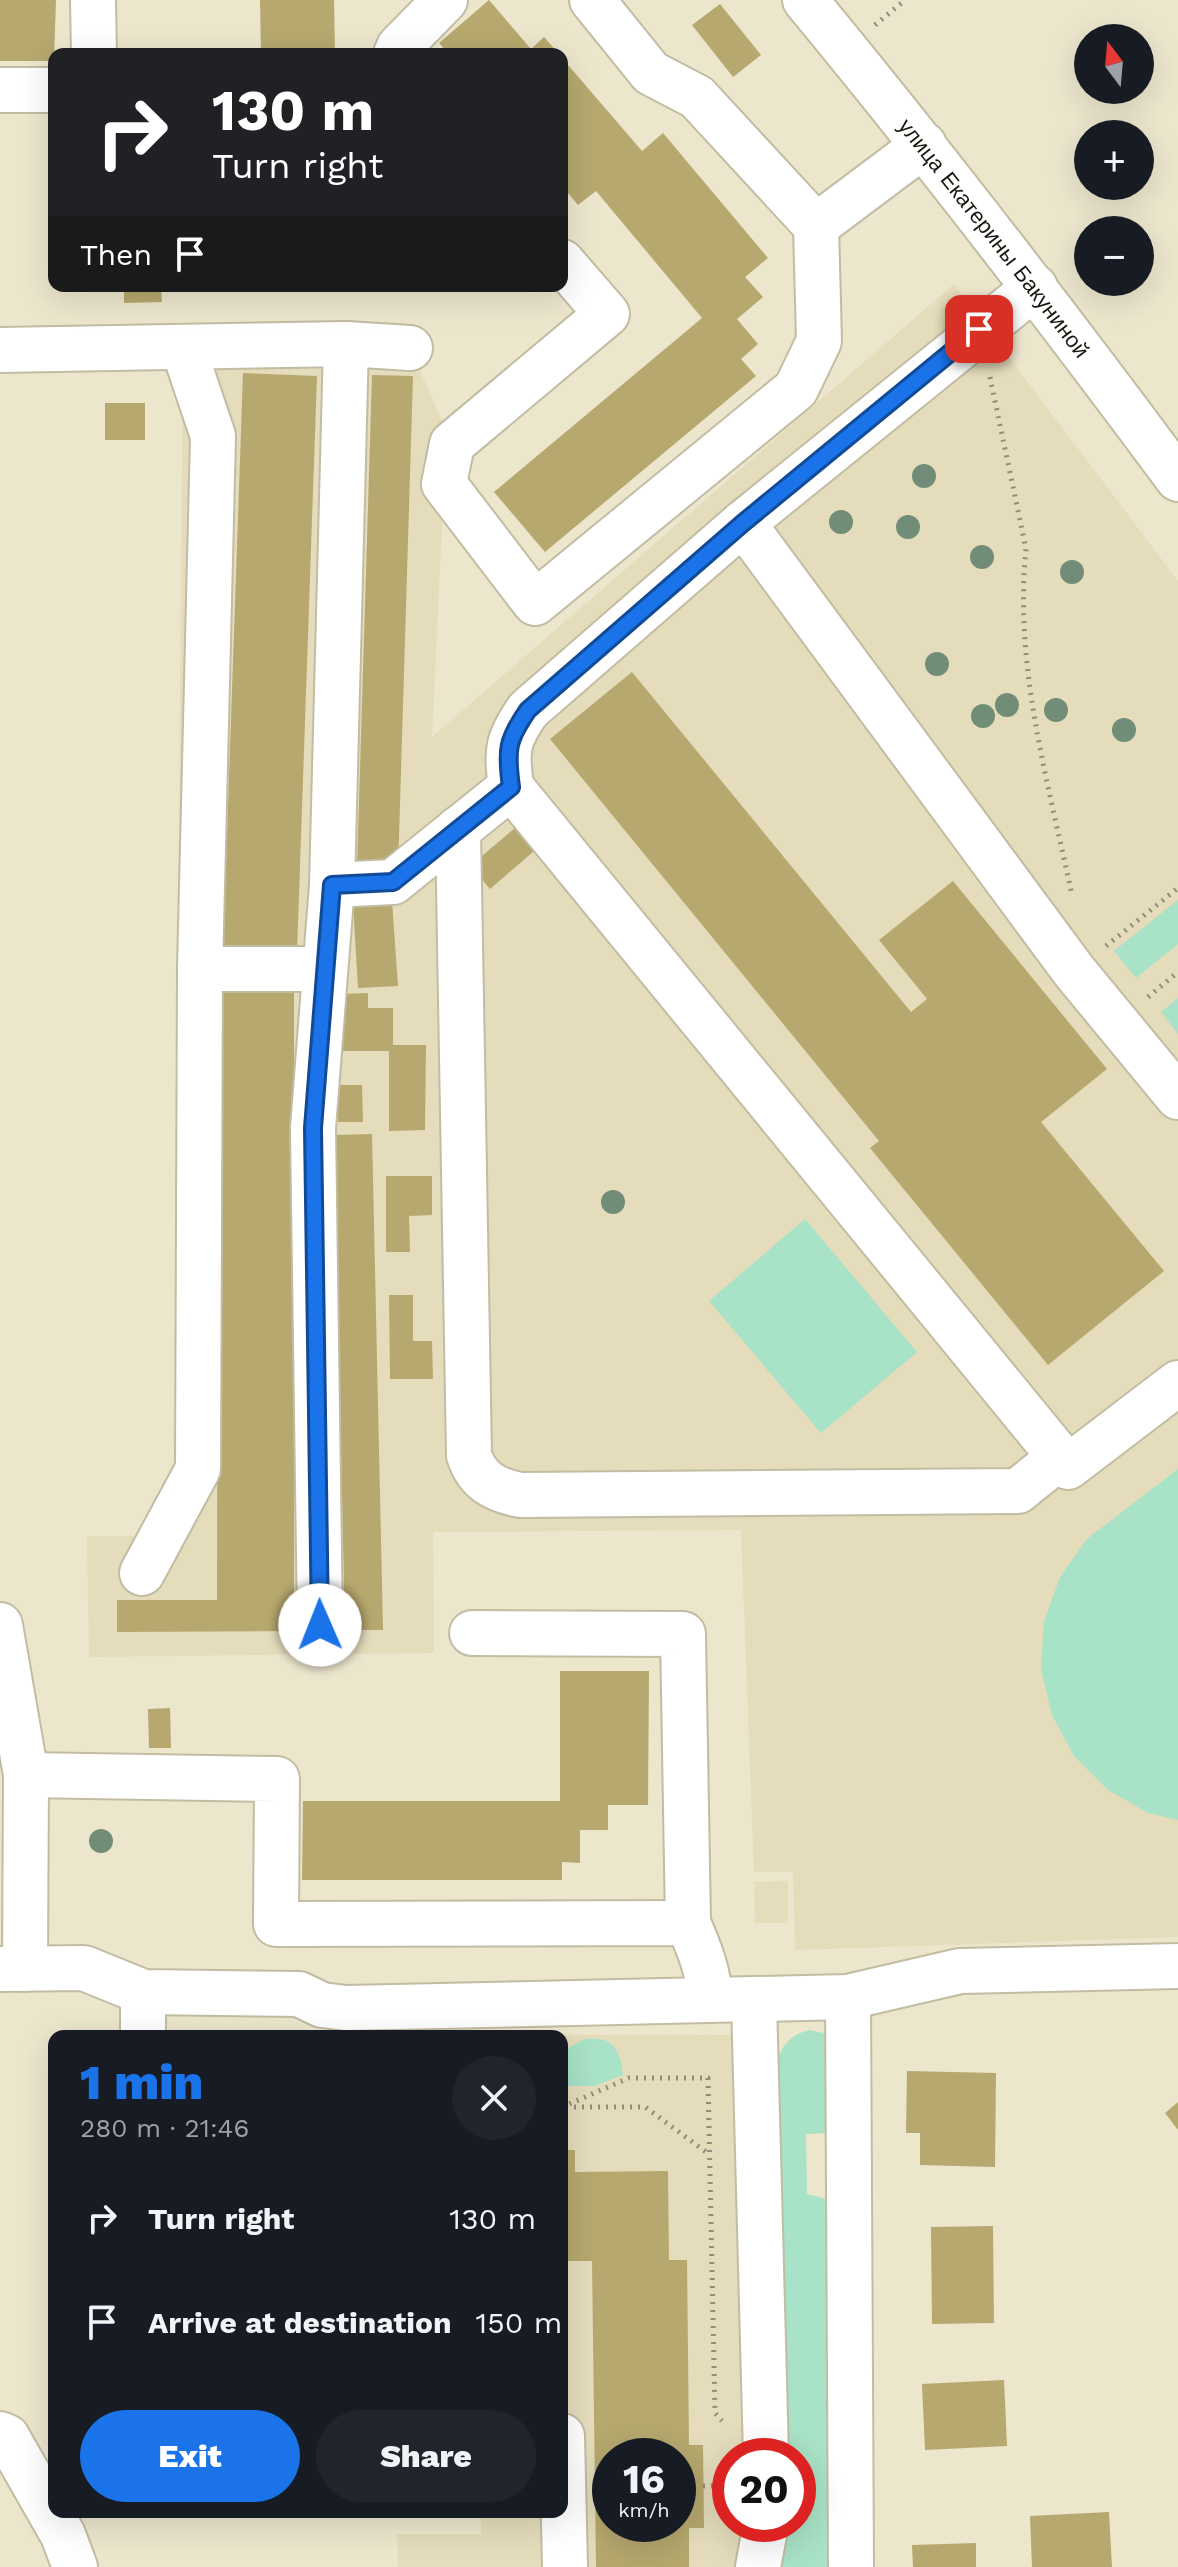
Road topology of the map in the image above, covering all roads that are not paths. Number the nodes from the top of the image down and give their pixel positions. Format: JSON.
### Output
{"nodes":[{"id":1,"x":93,"y":0,"type":"edge"},
{"id":2,"x":445,"y":0,"type":"edge"},
{"id":3,"x":592,"y":0,"type":"edge"},
{"id":4,"x":805,"y":0,"type":"edge"},
{"id":5,"x":94,"y":48,"type":"edge"},
{"id":6,"x":399,"y":48,"type":"edge"},
{"id":7,"x":0,"y":90,"type":"edge"},
{"id":8,"x":48,"y":90,"type":"edge"},
{"id":9,"x":924,"y":145,"type":"junction"},
{"id":10,"x":816,"y":226,"type":"junction"},
{"id":11,"x":568,"y":269,"type":"edge"},
{"id":12,"x":1035,"y":287,"type":"junction"},
{"id":13,"x":346,"y":344,"type":"junction"},
{"id":14,"x":183,"y":347,"type":"junction"},
{"id":15,"x":410,"y":348,"type":"dead end"},
{"id":16,"x":0,"y":350,"type":"edge"},
{"id":17,"x":1178,"y":479,"type":"edge"},
{"id":18,"x":743,"y":523,"type":"junction"},
{"id":19,"x":511,"y":787,"type":"junction"},
{"id":20,"x":458,"y":829,"type":"junction"},
{"id":21,"x":332,"y":885,"type":"junction"},
{"id":22,"x":200,"y":969,"type":"junction"},
{"id":23,"x":325,"y":969,"type":"junction"},
{"id":24,"x":1178,"y":1097,"type":"edge"},
{"id":25,"x":1178,"y":1383,"type":"edge"},
{"id":26,"x":1060,"y":1457,"type":"junction"},
{"id":27,"x":142,"y":1573,"type":"dead end"},
{"id":28,"x":0,"y":1625,"type":"edge"},
{"id":29,"x":320,"y":1625,"type":"dead end"},
{"id":30,"x":472,"y":1633,"type":"dead end"},
{"id":31,"x":26,"y":1775,"type":"junction"},
{"id":32,"x":688,"y":1923,"type":"junction"},
{"id":33,"x":1178,"y":1966,"type":"edge"},
{"id":34,"x":13,"y":1969,"type":"edge"},
{"id":35,"x":143,"y":1992,"type":"junction"},
{"id":36,"x":848,"y":1997,"type":"junction"},
{"id":37,"x":710,"y":2000,"type":"junction"},
{"id":38,"x":754,"y":2001,"type":"junction"},
{"id":39,"x":323,"y":2021,"type":"edge"},
{"id":40,"x":143,"y":2030,"type":"edge"},
{"id":41,"x":0,"y":2434,"type":"edge"},
{"id":42,"x":766,"y":2438,"type":"edge"},
{"id":43,"x":48,"y":2509,"type":"edge"},
{"id":44,"x":53,"y":2518,"type":"edge"},
{"id":45,"x":564,"y":2518,"type":"edge"},
{"id":46,"x":763,"y":2542,"type":"edge"},
{"id":47,"x":75,"y":2567,"type":"edge"},
{"id":48,"x":565,"y":2567,"type":"edge"},
{"id":49,"x":758,"y":2567,"type":"edge"},
{"id":50,"x":851,"y":2567,"type":"edge"}],
"edges":[{"from":1,"to":5,"type":"street"},
{"from":2,"to":6,"type":"street"},
{"from":3,"to":10,"type":"street"},
{"from":4,"to":9,"type":"street","name":"улица Екатерины Бакуниной"},
{"from":7,"to":8,"type":"street"},
{"from":9,"to":10,"type":"street"},
{"from":9,"to":12,"type":"street","name":"улица Екатерины Бакуниной"},
{"from":10,"to":11,"type":"street"},
{"from":12,"to":17,"type":"street","name":"улица Екатерины Бакуниной"},
{"from":12,"to":18,"type":"street"},
{"from":13,"to":14,"type":"street"},
{"from":13,"to":15,"type":"street"},
{"from":13,"to":21,"type":"street"},
{"from":14,"to":16,"type":"street"},
{"from":14,"to":22,"type":"street"},
{"from":18,"to":19,"type":"street"},
{"from":18,"to":24,"type":"street"},
{"from":19,"to":20,"type":"street"},
{"from":19,"to":26,"type":"street"},
{"from":20,"to":21,"type":"street"},
{"from":20,"to":26,"type":"street"},
{"from":21,"to":23,"type":"street"},
{"from":22,"to":23,"type":"street"},
{"from":22,"to":27,"type":"street"},
{"from":23,"to":29,"type":"street"},
{"from":25,"to":26,"type":"street"},
{"from":28,"to":31,"type":"street"},
{"from":30,"to":32,"type":"street"},
{"from":31,"to":32,"type":"street"},
{"from":31,"to":34,"type":"street"},
{"from":32,"to":37,"type":"street"},
{"from":33,"to":36,"type":"street"},
{"from":34,"to":35,"type":"street"},
{"from":35,"to":39,"type":"street"},
{"from":35,"to":40,"type":"street"},
{"from":36,"to":38,"type":"street"},
{"from":36,"to":50,"type":"street"},
{"from":37,"to":38,"type":"street"},
{"from":37,"to":39,"type":"street"},
{"from":38,"to":42,"type":"street"},
{"from":41,"to":43,"type":"street"},
{"from":44,"to":47,"type":"street"},
{"from":45,"to":48,"type":"street"},
{"from":46,"to":49,"type":"street"}]}
